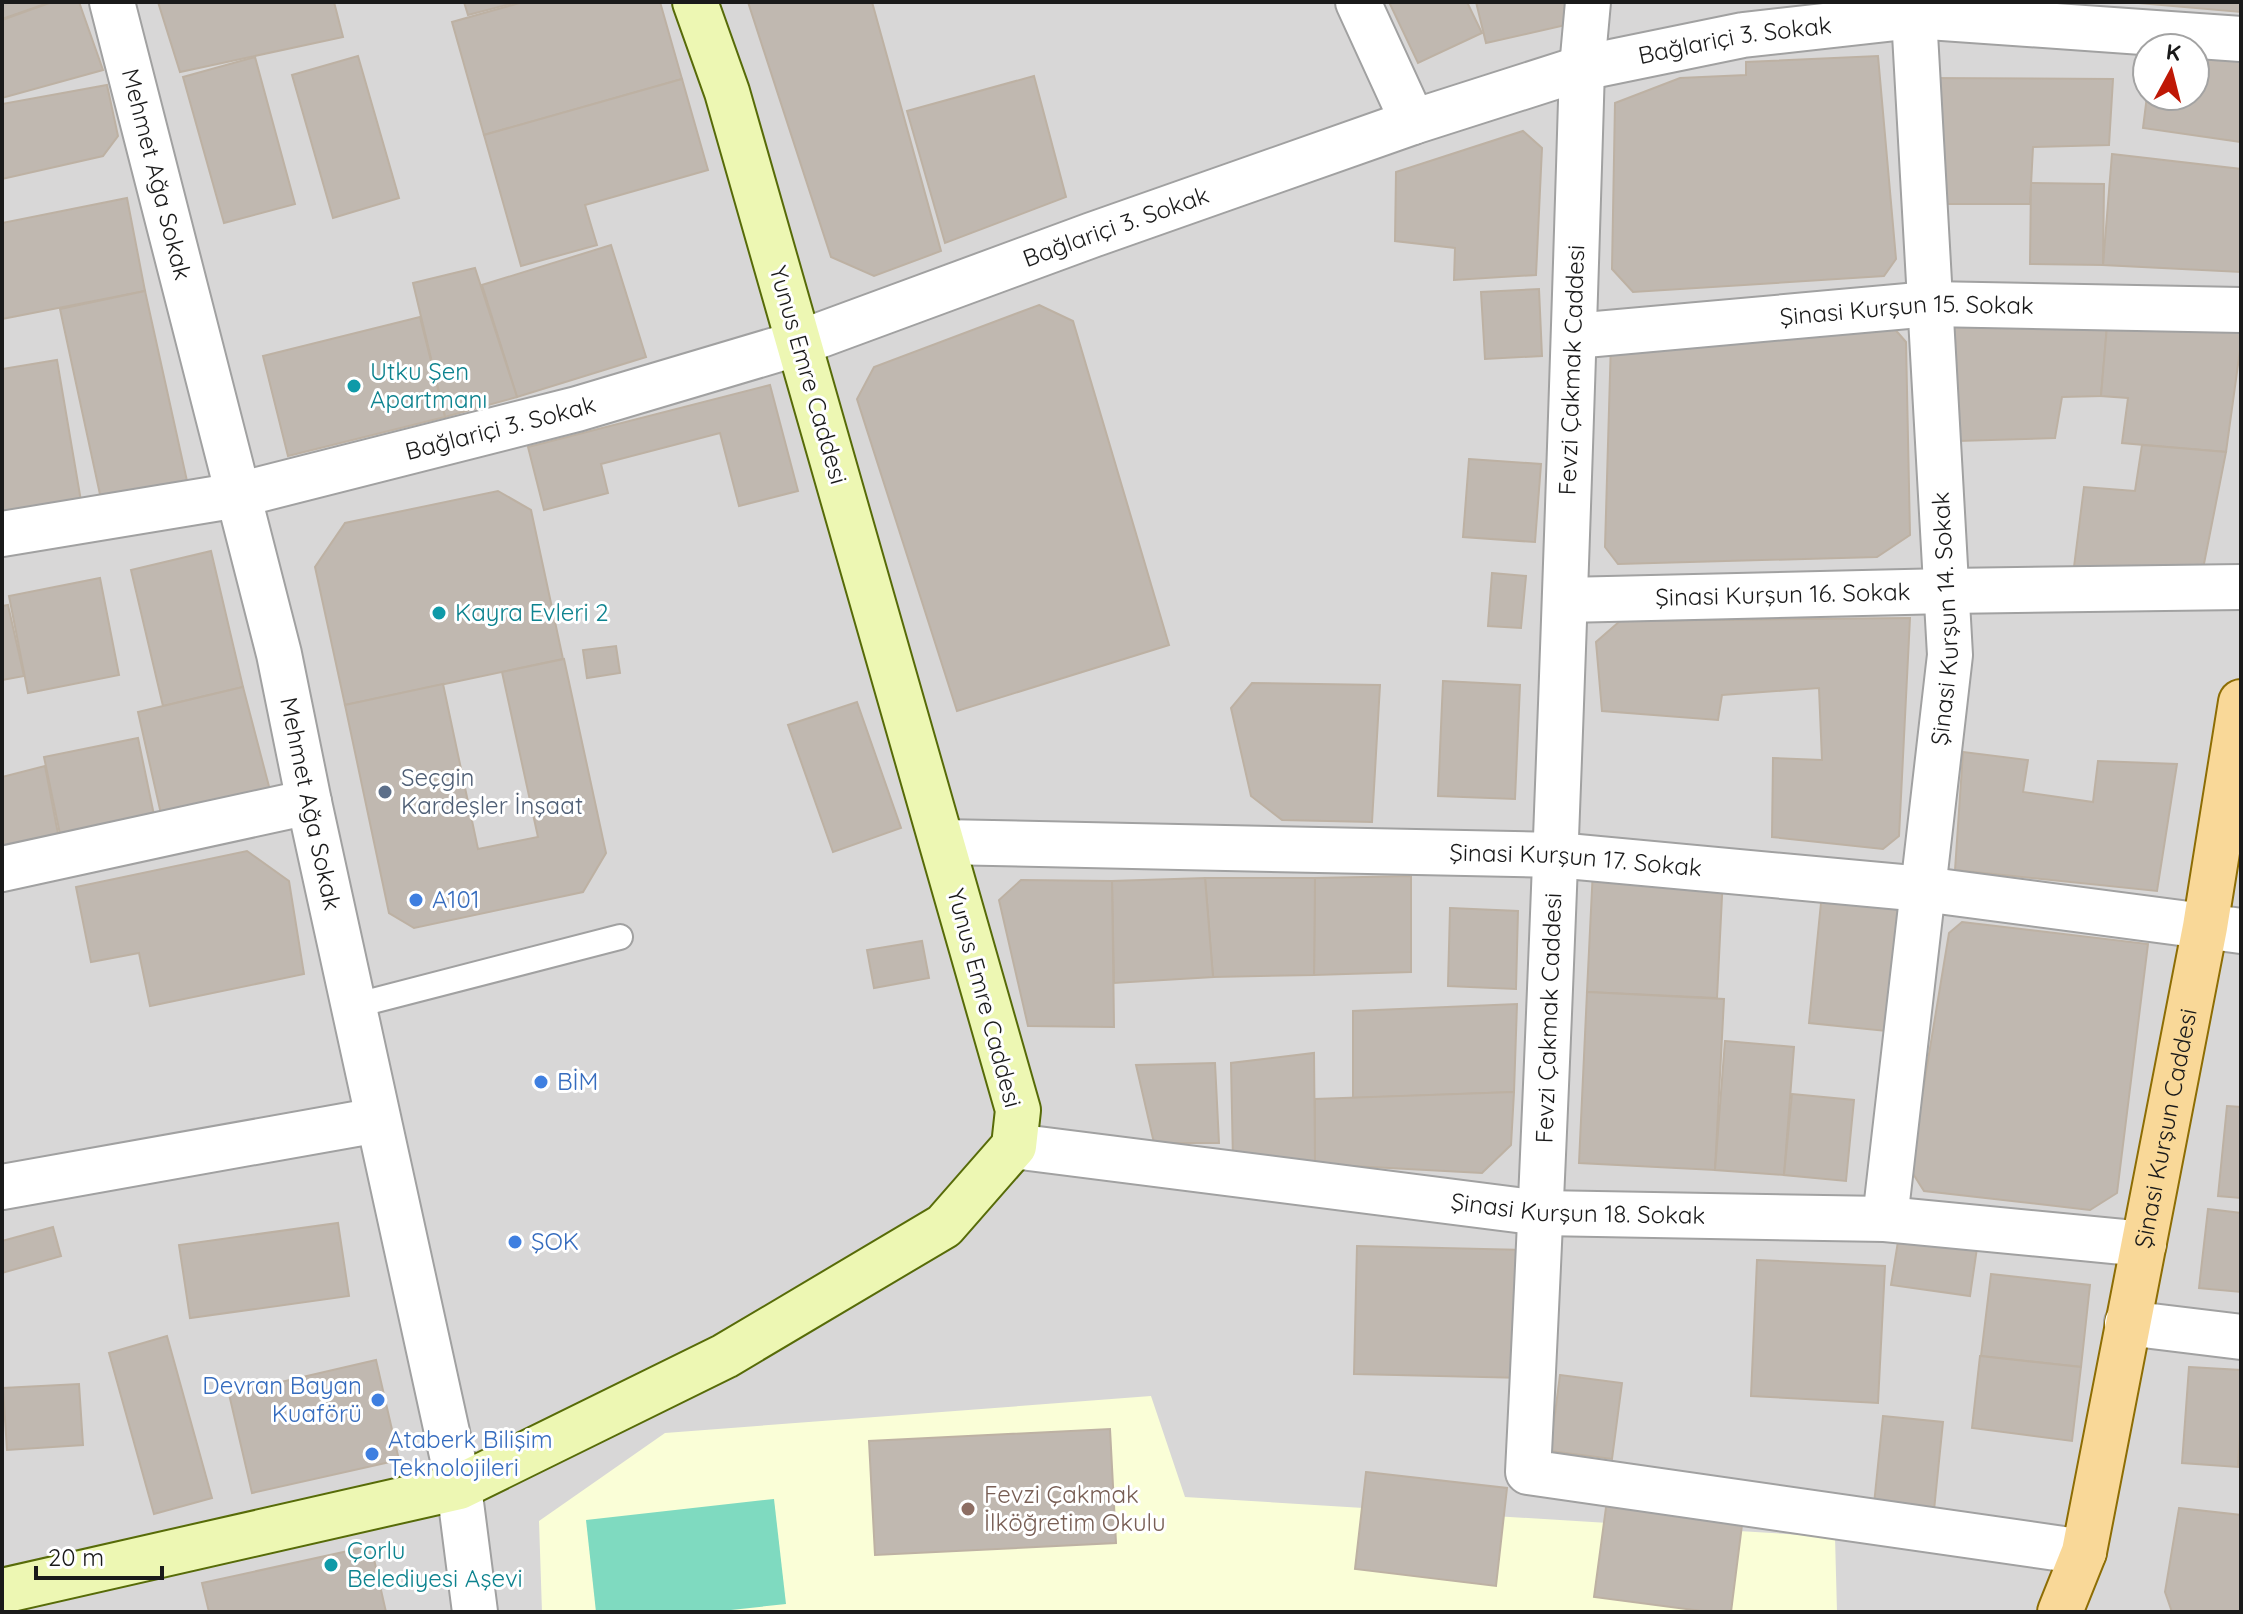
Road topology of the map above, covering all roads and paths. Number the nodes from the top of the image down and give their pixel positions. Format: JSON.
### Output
{"nodes":[{"id":1,"x":112,"y":2,"type":"edge"},
{"id":2,"x":695,"y":2,"type":"edge"},
{"id":3,"x":1358,"y":2,"type":"edge"},
{"id":4,"x":1588,"y":2,"type":"edge"},
{"id":5,"x":1915,"y":9,"type":"edge"},
{"id":6,"x":2241,"y":39,"type":"edge"},
{"id":7,"x":1582,"y":68,"type":"junction"},
{"id":8,"x":1413,"y":122,"type":"junction"},
{"id":9,"x":1930,"y":304,"type":"junction"},
{"id":10,"x":2241,"y":310,"type":"edge"},
{"id":11,"x":1574,"y":336,"type":"junction"},
{"id":12,"x":799,"y":343,"type":"junction"},
{"id":13,"x":238,"y":495,"type":"junction"},
{"id":14,"x":2,"y":534,"type":"edge"},
{"id":15,"x":2241,"y":587,"type":"edge"},
{"id":16,"x":1947,"y":591,"type":"junction"},
{"id":17,"x":1565,"y":600,"type":"junction"},
{"id":18,"x":2241,"y":702,"type":"edge"},
{"id":19,"x":309,"y":802,"type":"junction"},
{"id":20,"x":942,"y":842,"type":"junction"},
{"id":21,"x":1556,"y":855,"type":"junction"},
{"id":22,"x":2,"y":869,"type":"edge"},
{"id":23,"x":1923,"y":889,"type":"junction"},
{"id":24,"x":2223,"y":929,"type":"edge"},
{"id":25,"x":620,"y":937,"type":"dead end"},
{"id":26,"x":353,"y":1006,"type":"junction"},
{"id":27,"x":378,"y":1120,"type":"junction"},
{"id":28,"x":1014,"y":1146,"type":"junction"},
{"id":29,"x":2,"y":1187,"type":"edge"},
{"id":30,"x":1541,"y":1213,"type":"junction"},
{"id":31,"x":1885,"y":1219,"type":"junction"},
{"id":32,"x":2144,"y":1244,"type":"junction"},
{"id":33,"x":2127,"y":1323,"type":"junction"},
{"id":34,"x":2241,"y":1337,"type":"edge"},
{"id":35,"x":459,"y":1487,"type":"junction"},
{"id":36,"x":2084,"y":1552,"type":"junction"},
{"id":37,"x":2,"y":1591,"type":"edge"},
{"id":38,"x":475,"y":1612,"type":"edge"},
{"id":39,"x":2060,"y":1612,"type":"edge"},
{"id":40,"x":2085,"y":1612,"type":"edge"}],
"edges":[{"from":1,"to":13,"type":"street","name":"Mehmet Ağa Sokak"},
{"from":2,"to":12,"type":"street","name":"Yunus Emre Caddesi"},
{"from":3,"to":8,"type":"street"},
{"from":4,"to":7,"type":"street","name":"Fevzi Çakmak Caddesi"},
{"from":5,"to":6,"type":"street","name":"Bağlariçi 3. Sokak"},
{"from":5,"to":7,"type":"street","name":"Bağlariçi 3. Sokak"},
{"from":5,"to":9,"type":"street","name":"Şinasi Kurşun 14. Sokak"},
{"from":7,"to":8,"type":"street","name":"Bağlariçi 3. Sokak"},
{"from":7,"to":11,"type":"street","name":"Fevzi Çakmak Caddesi"},
{"from":8,"to":12,"type":"street","name":"Bağlariçi 3. Sokak"},
{"from":9,"to":10,"type":"street","name":"Şinasi Kurşun 15. Sokak"},
{"from":9,"to":11,"type":"street","name":"Şinasi Kurşun 15. Sokak"},
{"from":9,"to":16,"type":"street","name":"Şinasi Kurşun 14. Sokak"},
{"from":11,"to":17,"type":"street","name":"Fevzi Çakmak Caddesi"},
{"from":12,"to":13,"type":"street","name":"Bağlariçi 3. Sokak"},
{"from":12,"to":20,"type":"street","name":"Yunus Emre Caddesi"},
{"from":13,"to":14,"type":"street","name":"Bağlariçi 3. Sokak"},
{"from":13,"to":19,"type":"street","name":"Mehmet Ağa Sokak"},
{"from":15,"to":16,"type":"street","name":"Şinasi Kurşun 16. Sokak"},
{"from":16,"to":17,"type":"street","name":"Şinasi Kurşun 16. Sokak"},
{"from":16,"to":23,"type":"street","name":"Şinasi Kurşun 14. Sokak"},
{"from":17,"to":21,"type":"street","name":"Fevzi Çakmak Caddesi"},
{"from":18,"to":24,"type":"main road","name":"Şinasi Kurşun Caddesi"},
{"from":19,"to":22,"type":"street"},
{"from":19,"to":26,"type":"street","name":"Mehmet Ağa Sokak"},
{"from":20,"to":21,"type":"street","name":"Şinasi Kurşun 17. Sokak"},
{"from":20,"to":28,"type":"street","name":"Yunus Emre Caddesi"},
{"from":21,"to":23,"type":"street","name":"Şinasi Kurşun 17. Sokak"},
{"from":21,"to":30,"type":"street","name":"Fevzi Çakmak Caddesi"},
{"from":23,"to":24,"type":"street","name":"Şinasi Kurşun 17. Sokak"},
{"from":23,"to":31,"type":"street","name":"Şinasi Kurşun 14. Sokak"},
{"from":24,"to":32,"type":"main road","name":"Şinasi Kurşun Caddesi"},
{"from":25,"to":26,"type":"lane"},
{"from":26,"to":27,"type":"street","name":"Mehmet Ağa Sokak"},
{"from":27,"to":29,"type":"street"},
{"from":27,"to":35,"type":"street","name":"Mehmet Ağa Sokak"},
{"from":28,"to":30,"type":"street","name":"Şinasi Kurşun 18. Sokak"},
{"from":28,"to":35,"type":"street"},
{"from":30,"to":31,"type":"street","name":"Şinasi Kurşun 18. Sokak"},
{"from":30,"to":36,"type":"street","name":"Fevzi Çakmak Caddesi"},
{"from":31,"to":32,"type":"street","name":"Şinasi Kurşun 18. Sokak"},
{"from":32,"to":33,"type":"main road","name":"Şinasi Kurşun Caddesi"},
{"from":33,"to":34,"type":"street"},
{"from":33,"to":36,"type":"main road","name":"Şinasi Kurşun Caddesi"},
{"from":35,"to":37,"type":"street"},
{"from":35,"to":38,"type":"street","name":"Mehmet Ağa Sokak"},
{"from":36,"to":39,"type":"main road","name":"Şinasi Kurşun Caddesi"},
{"from":36,"to":40,"type":"main road","name":"Şinasi Kurşun Caddesi"}]}
